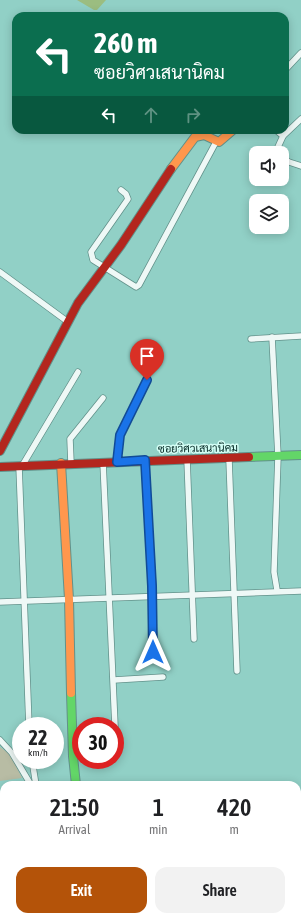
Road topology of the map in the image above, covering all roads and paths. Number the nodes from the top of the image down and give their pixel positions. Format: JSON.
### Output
{"nodes":[{"id":1,"x":301,"y":53,"type":"edge"},
{"id":2,"x":289,"y":66,"type":"edge"},
{"id":3,"x":301,"y":119,"type":"edge"},
{"id":4,"x":289,"y":130,"type":"edge"},
{"id":5,"x":229,"y":134,"type":"edge"},
{"id":6,"x":281,"y":134,"type":"edge"},
{"id":7,"x":283,"y":136,"type":"joint"},
{"id":8,"x":216,"y":142,"type":"junction"},
{"id":9,"x":279,"y":146,"type":"edge"},
{"id":10,"x":289,"y":162,"type":"edge"},
{"id":11,"x":301,"y":166,"type":"edge"},
{"id":12,"x":121,"y":190,"type":"dead end"},
{"id":13,"x":104,"y":267,"type":"junction"},
{"id":14,"x":0,"y":272,"type":"edge"},
{"id":15,"x":68,"y":322,"type":"junction"},
{"id":16,"x":301,"y":336,"type":"edge"},
{"id":17,"x":272,"y":337,"type":"junction"},
{"id":18,"x":251,"y":339,"type":"dead end"},
{"id":19,"x":78,"y":372,"type":"dead end"},
{"id":20,"x":147,"y":380,"type":"dead end"},
{"id":21,"x":103,"y":398,"type":"dead end"},
{"id":22,"x":0,"y":451,"type":"edge"},
{"id":23,"x":301,"y":455,"type":"edge"},
{"id":24,"x":278,"y":456,"type":"junction"},
{"id":25,"x":187,"y":459,"type":"junction"},
{"id":26,"x":230,"y":459,"type":"junction"},
{"id":27,"x":145,"y":460,"type":"junction"},
{"id":28,"x":103,"y":462,"type":"junction"},
{"id":29,"x":117,"y":462,"type":"junction"},
{"id":30,"x":61,"y":463,"type":"junction"},
{"id":31,"x":71,"y":464,"type":"junction"},
{"id":32,"x":21,"y":466,"type":"junction"},
{"id":33,"x":0,"y":467,"type":"edge"},
{"id":34,"x":277,"y":590,"type":"junction"},
{"id":35,"x":301,"y":591,"type":"edge"},
{"id":36,"x":234,"y":592,"type":"junction"},
{"id":37,"x":193,"y":594,"type":"junction"},
{"id":38,"x":152,"y":596,"type":"junction"},
{"id":39,"x":110,"y":598,"type":"junction"},
{"id":40,"x":69,"y":599,"type":"junction"},
{"id":41,"x":23,"y":601,"type":"junction"},
{"id":42,"x":0,"y":602,"type":"edge"},
{"id":43,"x":194,"y":639,"type":"dead end"},
{"id":44,"x":153,"y":652,"type":"dead end"},
{"id":45,"x":237,"y":671,"type":"dead end"},
{"id":46,"x":163,"y":677,"type":"dead end"},
{"id":47,"x":114,"y":680,"type":"junction"},
{"id":48,"x":29,"y":717,"type":"edge"},
{"id":49,"x":115,"y":717,"type":"edge"},
{"id":50,"x":0,"y":740,"type":"edge"},
{"id":51,"x":33,"y":769,"type":"edge"},
{"id":52,"x":29,"y":781,"type":"edge"},
{"id":53,"x":35,"y":781,"type":"edge"},
{"id":54,"x":76,"y":781,"type":"edge"}],
"edges":[{"from":1,"to":2,"type":"street"},
{"from":3,"to":4,"type":"street"},
{"from":5,"to":8,"type":"street"},
{"from":6,"to":7,"type":"street"},
{"from":7,"to":9,"type":"street"},
{"from":8,"to":13,"type":"street"},
{"from":8,"to":13,"type":"street"},
{"from":10,"to":11,"type":"street"},
{"from":12,"to":13,"type":"street"},
{"from":13,"to":15,"type":"street"},
{"from":14,"to":15,"type":"street"},
{"from":15,"to":22,"type":"street"},
{"from":16,"to":17,"type":"street"},
{"from":17,"to":18,"type":"street"},
{"from":17,"to":24,"type":"street"},
{"from":19,"to":32,"type":"street"},
{"from":20,"to":29,"type":"street"},
{"from":21,"to":31,"type":"street"},
{"from":23,"to":24,"type":"street","name":"ซอยวิศวเสนานิคม"},
{"from":24,"to":26,"type":"street","name":"ซอยวิศวเสนานิคม"},
{"from":24,"to":34,"type":"street"},
{"from":25,"to":26,"type":"street","name":"ซอยวิศวเสนานิคม"},
{"from":25,"to":27,"type":"street","name":"ซอยวิศวเสนานิคม"},
{"from":25,"to":37,"type":"street"},
{"from":26,"to":36,"type":"street"},
{"from":27,"to":29,"type":"street","name":"ซอยวิศวเสนานิคม"},
{"from":27,"to":38,"type":"street"},
{"from":28,"to":29,"type":"street","name":"ซอยวิศวเสนานิคม"},
{"from":28,"to":31,"type":"street","name":"ซอยวิศวเสนานิคม"},
{"from":28,"to":39,"type":"street"},
{"from":30,"to":31,"type":"street","name":"ซอยวิศวเสนานิคม"},
{"from":30,"to":32,"type":"street","name":"ซอยวิศวเสนานิคม"},
{"from":30,"to":40,"type":"street"},
{"from":32,"to":33,"type":"street","name":"ซอยวิศวเสนานิคม"},
{"from":32,"to":41,"type":"street"},
{"from":34,"to":35,"type":"street"},
{"from":34,"to":36,"type":"street"},
{"from":36,"to":37,"type":"street"},
{"from":36,"to":45,"type":"street"},
{"from":37,"to":38,"type":"street"},
{"from":37,"to":43,"type":"street"},
{"from":38,"to":39,"type":"street"},
{"from":38,"to":44,"type":"street"},
{"from":39,"to":40,"type":"street"},
{"from":39,"to":47,"type":"street"},
{"from":40,"to":41,"type":"street"},
{"from":40,"to":54,"type":"street"},
{"from":41,"to":42,"type":"street"},
{"from":41,"to":48,"type":"street"},
{"from":46,"to":47,"type":"street"},
{"from":47,"to":49,"type":"street"},
{"from":50,"to":52,"type":"street"},
{"from":51,"to":53,"type":"street"}]}
